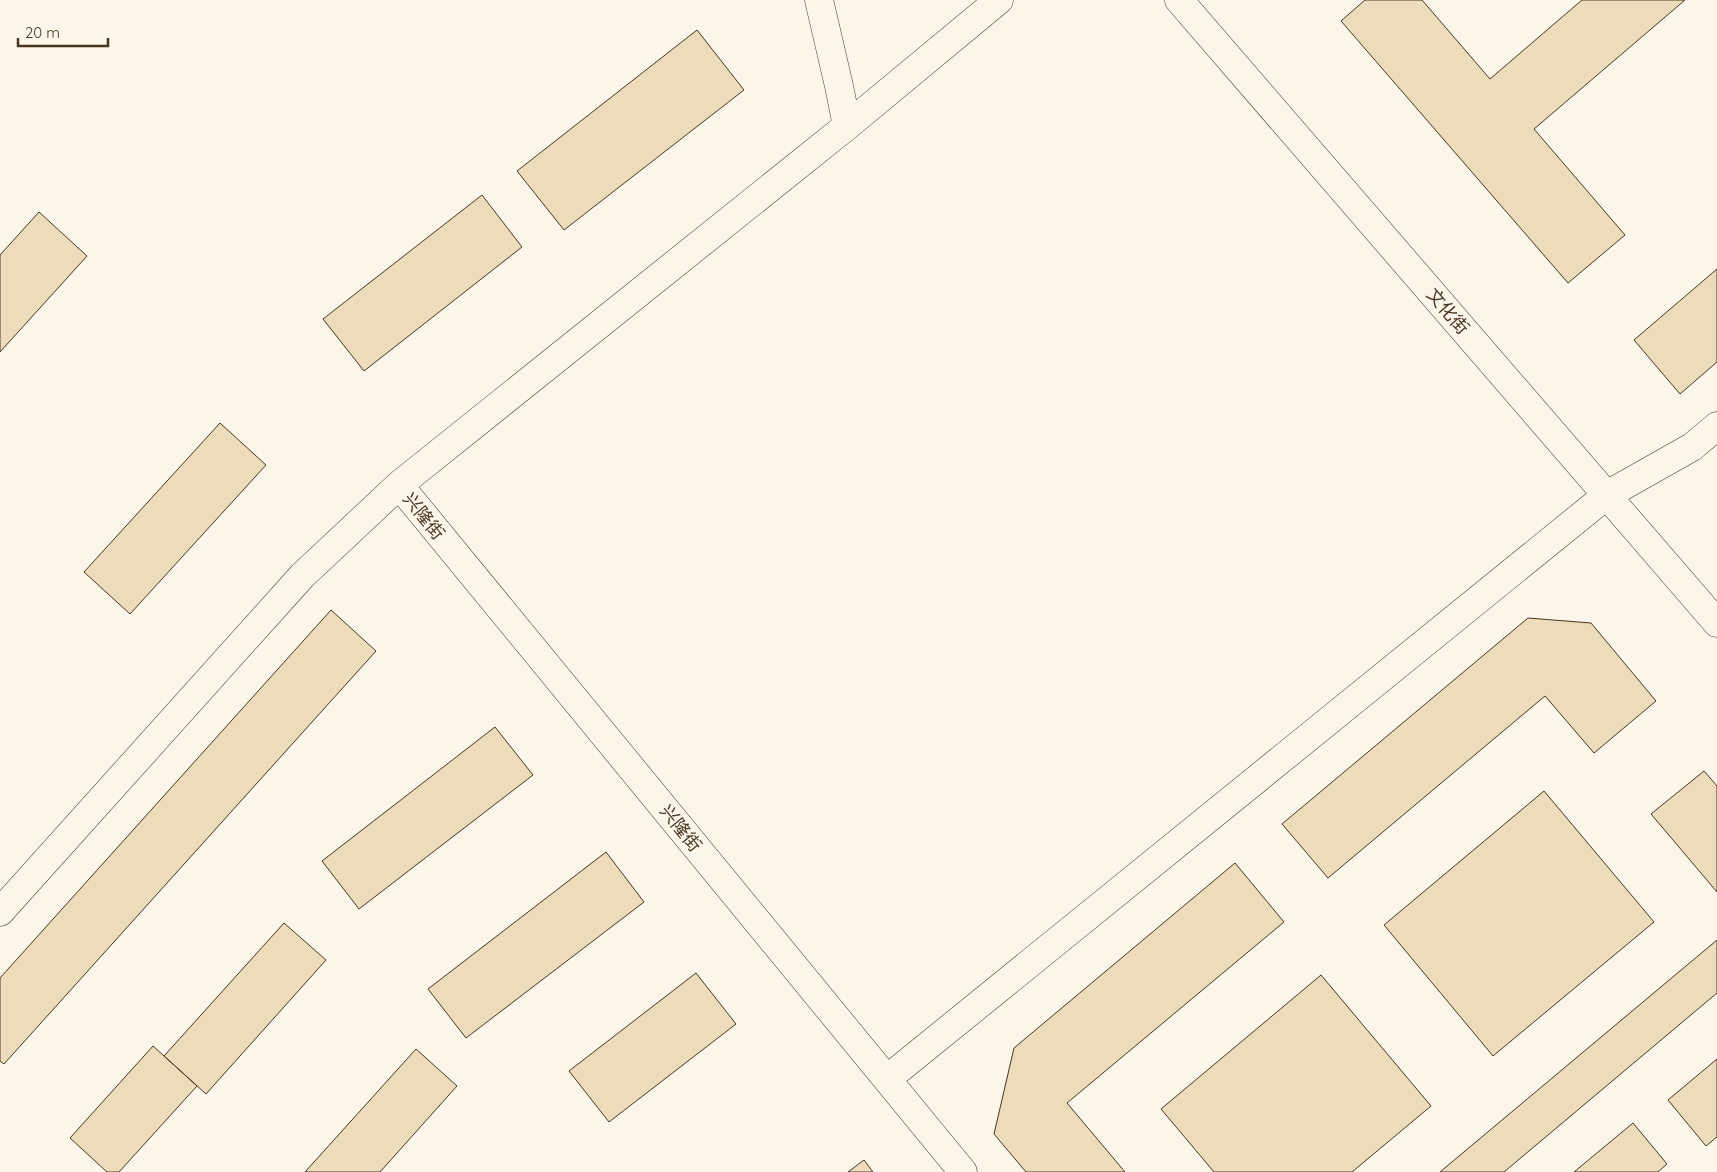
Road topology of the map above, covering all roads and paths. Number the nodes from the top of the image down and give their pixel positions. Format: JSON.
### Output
{"nodes":[{"id":1,"x":819,"y":0,"type":"edge"},
{"id":2,"x":999,"y":0,"type":"edge"},
{"id":3,"x":1179,"y":0,"type":"edge"},
{"id":4,"x":846,"y":126,"type":"junction"},
{"id":5,"x":1717,"y":426,"type":"edge"},
{"id":6,"x":399,"y":485,"type":"junction"},
{"id":7,"x":1607,"y":494,"type":"junction"},
{"id":8,"x":1717,"y":623,"type":"edge"},
{"id":9,"x":0,"y":912,"type":"edge"},
{"id":10,"x":887,"y":1079,"type":"junction"},
{"id":11,"x":963,"y":1172,"type":"edge"}],
"edges":[{"from":1,"to":4,"type":"street"},
{"from":2,"to":4,"type":"street"},
{"from":3,"to":7,"type":"street","name":"文化街"},
{"from":4,"to":6,"type":"street"},
{"from":5,"to":7,"type":"street"},
{"from":6,"to":9,"type":"street"},
{"from":6,"to":10,"type":"street","name":"兴隆街"},
{"from":7,"to":8,"type":"street","name":"文化街"},
{"from":7,"to":10,"type":"street"},
{"from":10,"to":11,"type":"street","name":"兴隆街"}]}
